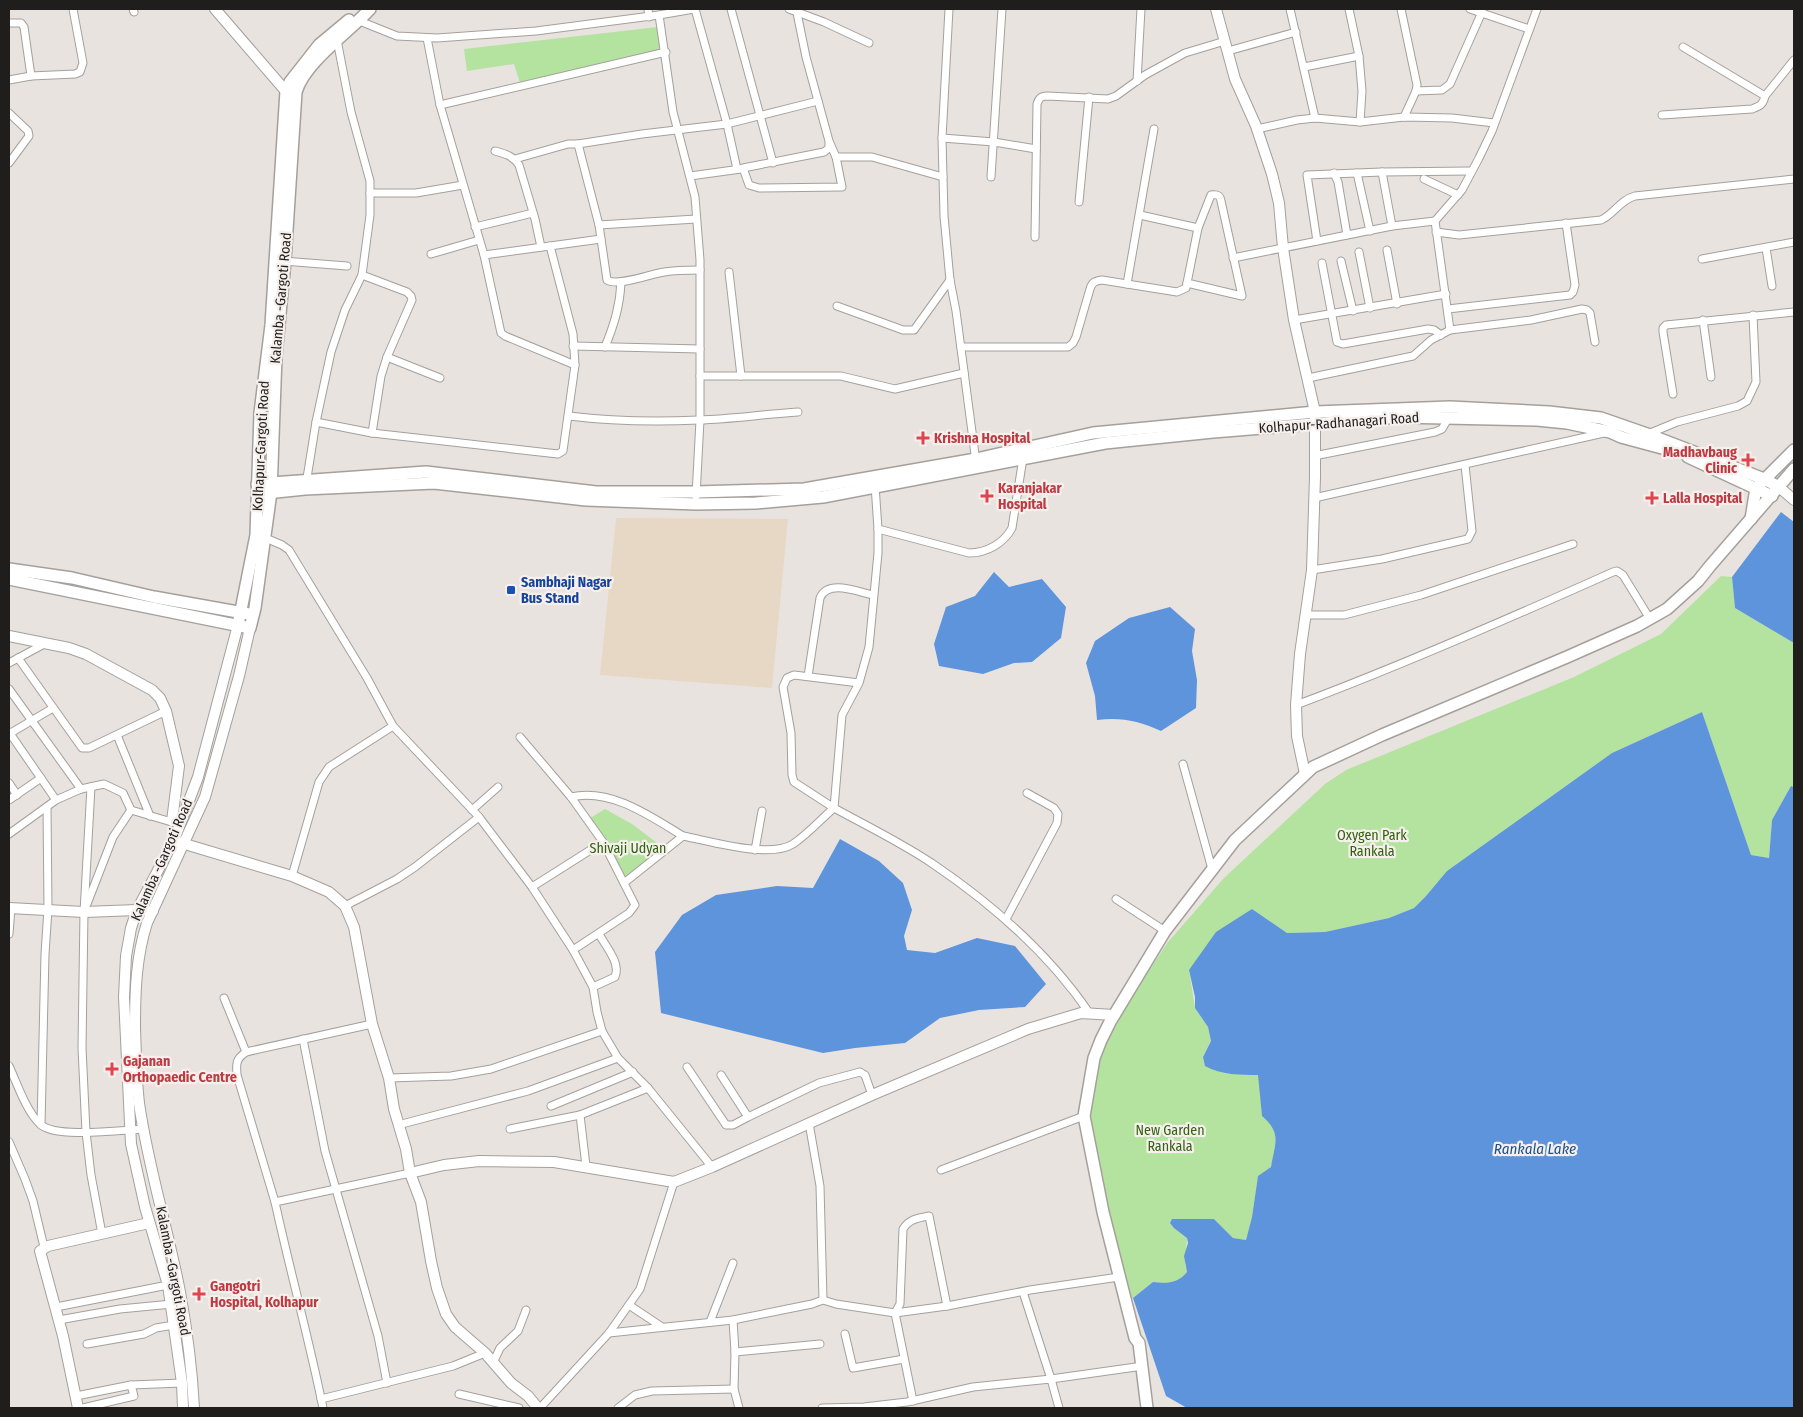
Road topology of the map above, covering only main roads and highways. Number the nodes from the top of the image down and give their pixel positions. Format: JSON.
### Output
{"nodes":[{"id":1,"x":361,"y":9,"type":"edge"},
{"id":2,"x":370,"y":9,"type":"edge"},
{"id":3,"x":356,"y":19,"type":"junction"},
{"id":4,"x":280,"y":261,"type":"junction"},
{"id":5,"x":1794,"y":450,"type":"edge"},
{"id":6,"x":976,"y":463,"type":"junction"},
{"id":7,"x":1794,"y":469,"type":"edge"},
{"id":8,"x":1764,"y":478,"type":"junction"},
{"id":9,"x":875,"y":482,"type":"junction"},
{"id":10,"x":1780,"y":487,"type":"junction"},
{"id":11,"x":271,"y":488,"type":"junction"},
{"id":12,"x":1756,"y":488,"type":"junction"},
{"id":13,"x":257,"y":489,"type":"junction"},
{"id":14,"x":1772,"y":496,"type":"junction"},
{"id":15,"x":1751,"y":518,"type":"junction"},
{"id":16,"x":261,"y":536,"type":"junction"},
{"id":17,"x":9,"y":569,"type":"edge"},
{"id":18,"x":9,"y":580,"type":"edge"},
{"id":19,"x":247,"y":614,"type":"junction"},
{"id":20,"x":238,"y":625,"type":"junction"},
{"id":21,"x":1147,"y":1408,"type":"edge"}],
"edges":[{"from":1,"to":3,"type":"main road","name":"Kolhapur-Gargoti Road"},
{"from":2,"to":3,"type":"main road","name":"Kalamba -Gargoti Road"},
{"from":3,"to":4,"type":"main road","name":"Kalamba -Gargoti Road"},
{"from":3,"to":4,"type":"main road","name":"Kolhapur-Gargoti Road"},
{"from":4,"to":11,"type":"main road","name":"Kalamba -Gargoti Road"},
{"from":4,"to":13,"type":"main road","name":"Kolhapur-Gargoti Road"},
{"from":5,"to":8,"type":"main road"},
{"from":6,"to":8,"type":"main road"},
{"from":6,"to":9,"type":"main road"},
{"from":6,"to":9,"type":"main road","name":"Kolhapur-Radhanagari Road"},
{"from":6,"to":12,"type":"main road","name":"Kolhapur-Radhanagari Road"},
{"from":7,"to":10,"type":"main road"},
{"from":8,"to":10,"type":"main road"},
{"from":8,"to":12,"type":"main road"},
{"from":9,"to":11,"type":"main road"},
{"from":10,"to":14,"type":"main road"},
{"from":11,"to":13,"type":"main road"},
{"from":11,"to":16,"type":"main road","name":"Kalamba -Gargoti Road"},
{"from":12,"to":14,"type":"main road","name":"Kolhapur-Radhanagari Road"},
{"from":12,"to":15,"type":"main road"},
{"from":13,"to":16,"type":"main road","name":"Kolhapur-Gargoti Road"},
{"from":14,"to":15,"type":"main road"},
{"from":15,"to":21,"type":"main road"},
{"from":16,"to":19,"type":"main road","name":"Kalamba -Gargoti Road"},
{"from":17,"to":19,"type":"main road"},
{"from":18,"to":20,"type":"main road"},
{"from":19,"to":20,"type":"main road","name":"Kalamba -Gargoti Road"},
{"from":19,"to":20,"type":"main road","name":"Kalamba -Gargoti Road"}]}
